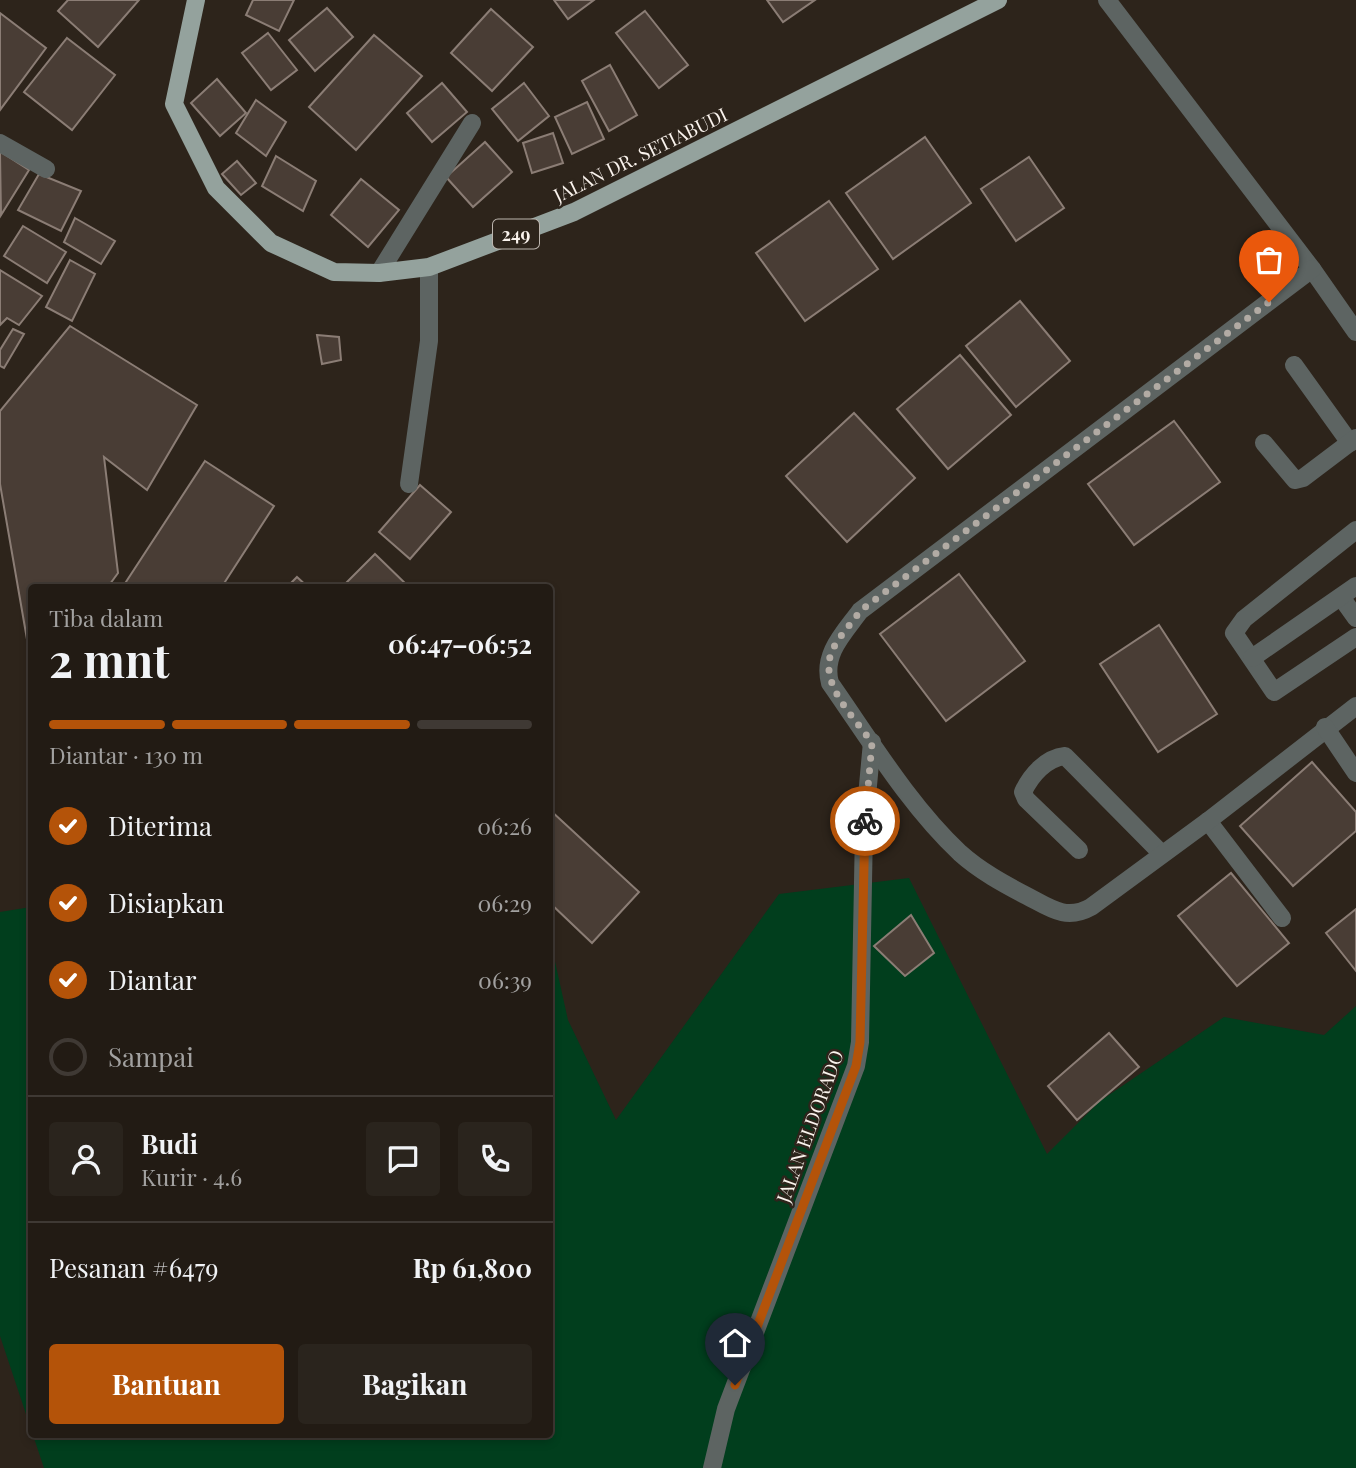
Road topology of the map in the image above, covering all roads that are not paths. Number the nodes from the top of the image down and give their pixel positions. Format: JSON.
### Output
{"nodes":[{"id":1,"x":197,"y":0,"type":"edge"},
{"id":2,"x":998,"y":0,"type":"edge"},
{"id":3,"x":1107,"y":0,"type":"edge"},
{"id":4,"x":472,"y":123,"type":"dead end"},
{"id":5,"x":0,"y":143,"type":"edge"},
{"id":6,"x":46,"y":169,"type":"dead end"},
{"id":7,"x":429,"y":267,"type":"junction"},
{"id":8,"x":1312,"y":269,"type":"junction"},
{"id":9,"x":379,"y":273,"type":"junction"},
{"id":10,"x":1356,"y":332,"type":"edge"},
{"id":11,"x":1294,"y":365,"type":"dead end"},
{"id":12,"x":1353,"y":440,"type":"edge"},
{"id":13,"x":1264,"y":443,"type":"dead end"},
{"id":14,"x":409,"y":484,"type":"dead end"},
{"id":15,"x":1356,"y":530,"type":"edge"},
{"id":16,"x":1356,"y":586,"type":"edge"},
{"id":17,"x":1341,"y":597,"type":"junction"},
{"id":18,"x":1356,"y":618,"type":"edge"},
{"id":19,"x":1356,"y":637,"type":"edge"},
{"id":20,"x":1252,"y":658,"type":"junction"},
{"id":21,"x":1356,"y":706,"type":"edge"},
{"id":22,"x":1325,"y":727,"type":"junction"},
{"id":23,"x":872,"y":743,"type":"junction"},
{"id":24,"x":1356,"y":773,"type":"edge"},
{"id":25,"x":1208,"y":821,"type":"junction"},
{"id":26,"x":1079,"y":850,"type":"dead end"},
{"id":27,"x":1162,"y":854,"type":"junction"},
{"id":28,"x":1282,"y":918,"type":"dead end"},
{"id":29,"x":712,"y":1468,"type":"edge"}],
"edges":[{"from":1,"to":9,"type":"main road","name":"JALAN DR. SETIABUDI","number":"249"},
{"from":2,"to":7,"type":"main road","name":"JALAN DR. SETIABUDI","number":"249"},
{"from":3,"to":8,"type":"street"},
{"from":4,"to":9,"type":"street"},
{"from":5,"to":6,"type":"street"},
{"from":7,"to":9,"type":"main road","name":"JALAN DR. SETIABUDI","number":"249"},
{"from":7,"to":14,"type":"street"},
{"from":8,"to":10,"type":"street"},
{"from":8,"to":23,"type":"street"},
{"from":11,"to":12,"type":"street"},
{"from":12,"to":13,"type":"street"},
{"from":15,"to":20,"type":"street"},
{"from":16,"to":17,"type":"street"},
{"from":17,"to":18,"type":"street"},
{"from":17,"to":20,"type":"street"},
{"from":19,"to":20,"type":"street"},
{"from":21,"to":22,"type":"street"},
{"from":22,"to":24,"type":"street"},
{"from":22,"to":25,"type":"street"},
{"from":23,"to":27,"type":"street"},
{"from":23,"to":29,"type":"street","name":"JALAN ELDORADO"},
{"from":25,"to":27,"type":"street"},
{"from":25,"to":28,"type":"street"},
{"from":26,"to":27,"type":"street"}]}
